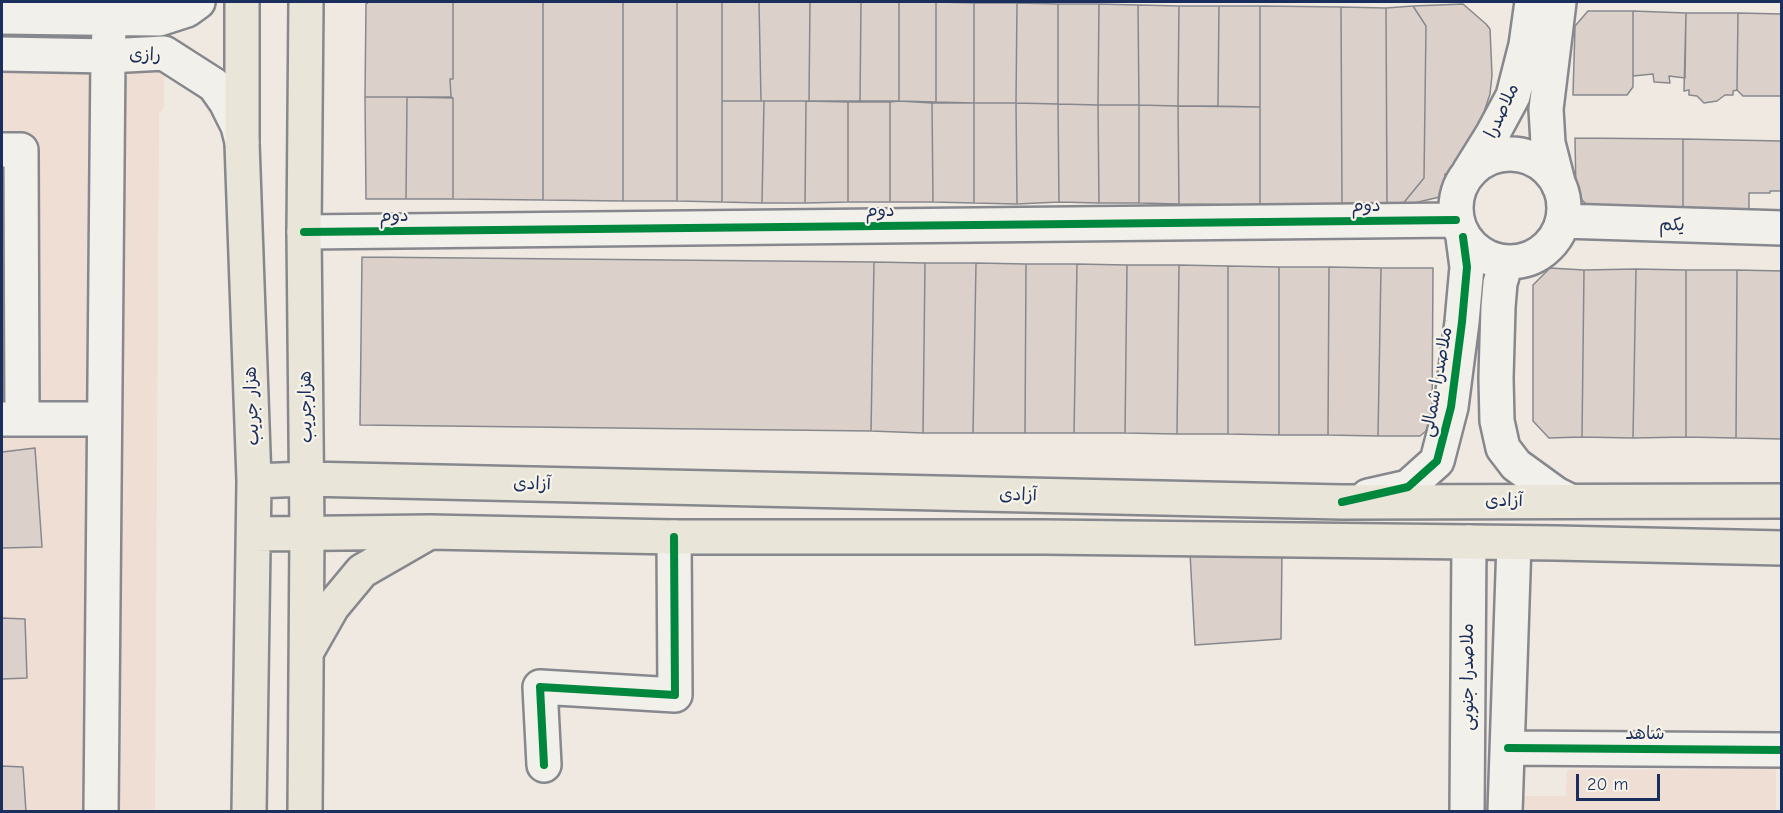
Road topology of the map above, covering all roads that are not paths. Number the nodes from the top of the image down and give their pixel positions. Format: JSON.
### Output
{"nodes":[{"id":1,"x":198,"y":2,"type":"edge"},
{"id":2,"x":243,"y":2,"type":"edge"},
{"id":3,"x":306,"y":2,"type":"edge"},
{"id":4,"x":1532,"y":2,"type":"edge"},
{"id":5,"x":1559,"y":2,"type":"edge"},
{"id":6,"x":110,"y":9,"type":"edge"},
{"id":7,"x":2,"y":17,"type":"edge"},
{"id":8,"x":2,"y":54,"type":"edge"},
{"id":9,"x":108,"y":56,"type":"junction"},
{"id":10,"x":242,"y":143,"type":"junction"},
{"id":11,"x":2,"y":150,"type":"edge"},
{"id":12,"x":1463,"y":180,"type":"junction"},
{"id":13,"x":1560,"y":188,"type":"junction"},
{"id":14,"x":1563,"y":221,"type":"junction"},
{"id":15,"x":1460,"y":228,"type":"junction"},
{"id":16,"x":1782,"y":228,"type":"edge"},
{"id":17,"x":304,"y":232,"type":"junction"},
{"id":18,"x":1506,"y":262,"type":"junction"},
{"id":19,"x":12,"y":419,"type":"edge"},
{"id":20,"x":104,"y":419,"type":"junction"},
{"id":21,"x":306,"y":479,"type":"junction"},
{"id":22,"x":254,"y":481,"type":"junction"},
{"id":23,"x":1044,"y":495,"type":"junction"},
{"id":24,"x":1570,"y":501,"type":"junction"},
{"id":25,"x":1782,"y":501,"type":"edge"},
{"id":26,"x":1342,"y":502,"type":"junction"},
{"id":27,"x":430,"y":532,"type":"junction"},
{"id":28,"x":307,"y":533,"type":"junction"},
{"id":29,"x":255,"y":534,"type":"junction"},
{"id":30,"x":674,"y":537,"type":"junction"},
{"id":31,"x":1044,"y":537,"type":"junction"},
{"id":32,"x":1469,"y":542,"type":"junction"},
{"id":33,"x":1514,"y":543,"type":"junction"},
{"id":34,"x":1782,"y":548,"type":"edge"},
{"id":35,"x":306,"y":652,"type":"junction"},
{"id":36,"x":1508,"y":748,"type":"junction"},
{"id":37,"x":1782,"y":750,"type":"edge"},
{"id":38,"x":544,"y":765,"type":"dead end"},
{"id":39,"x":101,"y":812,"type":"edge"},
{"id":40,"x":249,"y":812,"type":"edge"},
{"id":41,"x":304,"y":812,"type":"edge"},
{"id":42,"x":1467,"y":812,"type":"edge"},
{"id":43,"x":1505,"y":812,"type":"edge"}],
"edges":[{"from":1,"to":6,"type":"street"},
{"from":2,"to":10,"type":"main road","name":"هزار جریب"},
{"from":3,"to":17,"type":"main road","name":"هزارجریب"},
{"from":4,"to":12,"type":"street","name":"ملاصدرا"},
{"from":5,"to":13,"type":"street","name":"ملاصدرا"},
{"from":6,"to":7,"type":"street"},
{"from":6,"to":9,"type":"street"},
{"from":8,"to":9,"type":"street","name":"رازی"},
{"from":9,"to":10,"type":"street","name":"رازی"},
{"from":9,"to":20,"type":"street"},
{"from":10,"to":22,"type":"main road","name":"هزار جریب"},
{"from":11,"to":19,"type":"street"},
{"from":12,"to":13,"type":"street"},
{"from":12,"to":15,"type":"street"},
{"from":13,"to":14,"type":"street"},
{"from":14,"to":16,"type":"street","name":"یکم"},
{"from":14,"to":18,"type":"street"},
{"from":15,"to":17,"type":"street","name":"دوم"},
{"from":15,"to":18,"type":"street"},
{"from":15,"to":26,"type":"street","name":"ملاصدرا شمالی"},
{"from":17,"to":21,"type":"main road","name":"هزارجریب"},
{"from":18,"to":24,"type":"street"},
{"from":19,"to":20,"type":"street"},
{"from":20,"to":39,"type":"street"},
{"from":21,"to":22,"type":"main road","name":"آزادی"},
{"from":21,"to":23,"type":"main road","name":"آزادی"},
{"from":21,"to":28,"type":"main road","name":"هزارجریب"},
{"from":22,"to":29,"type":"main road","name":"هزار جریب"},
{"from":23,"to":26,"type":"main road","name":"آزادی"},
{"from":23,"to":31,"type":"main road"},
{"from":24,"to":25,"type":"main road","name":"آزادی"},
{"from":24,"to":26,"type":"main road","name":"آزادی"},
{"from":27,"to":28,"type":"main road"},
{"from":27,"to":30,"type":"main road"},
{"from":27,"to":35,"type":"main road"},
{"from":28,"to":29,"type":"main road"},
{"from":28,"to":35,"type":"main road","name":"هزارجریب"},
{"from":29,"to":40,"type":"main road","name":"هزار جریب"},
{"from":30,"to":31,"type":"main road"},
{"from":30,"to":38,"type":"street"},
{"from":31,"to":32,"type":"main road"},
{"from":32,"to":33,"type":"main road"},
{"from":32,"to":42,"type":"street","name":"ملاصدرا جنوبی"},
{"from":33,"to":34,"type":"main road"},
{"from":33,"to":36,"type":"street"},
{"from":35,"to":41,"type":"main road","name":"هزارجریب"},
{"from":36,"to":37,"type":"street","name":"شاهد"},
{"from":36,"to":43,"type":"street"}]}
